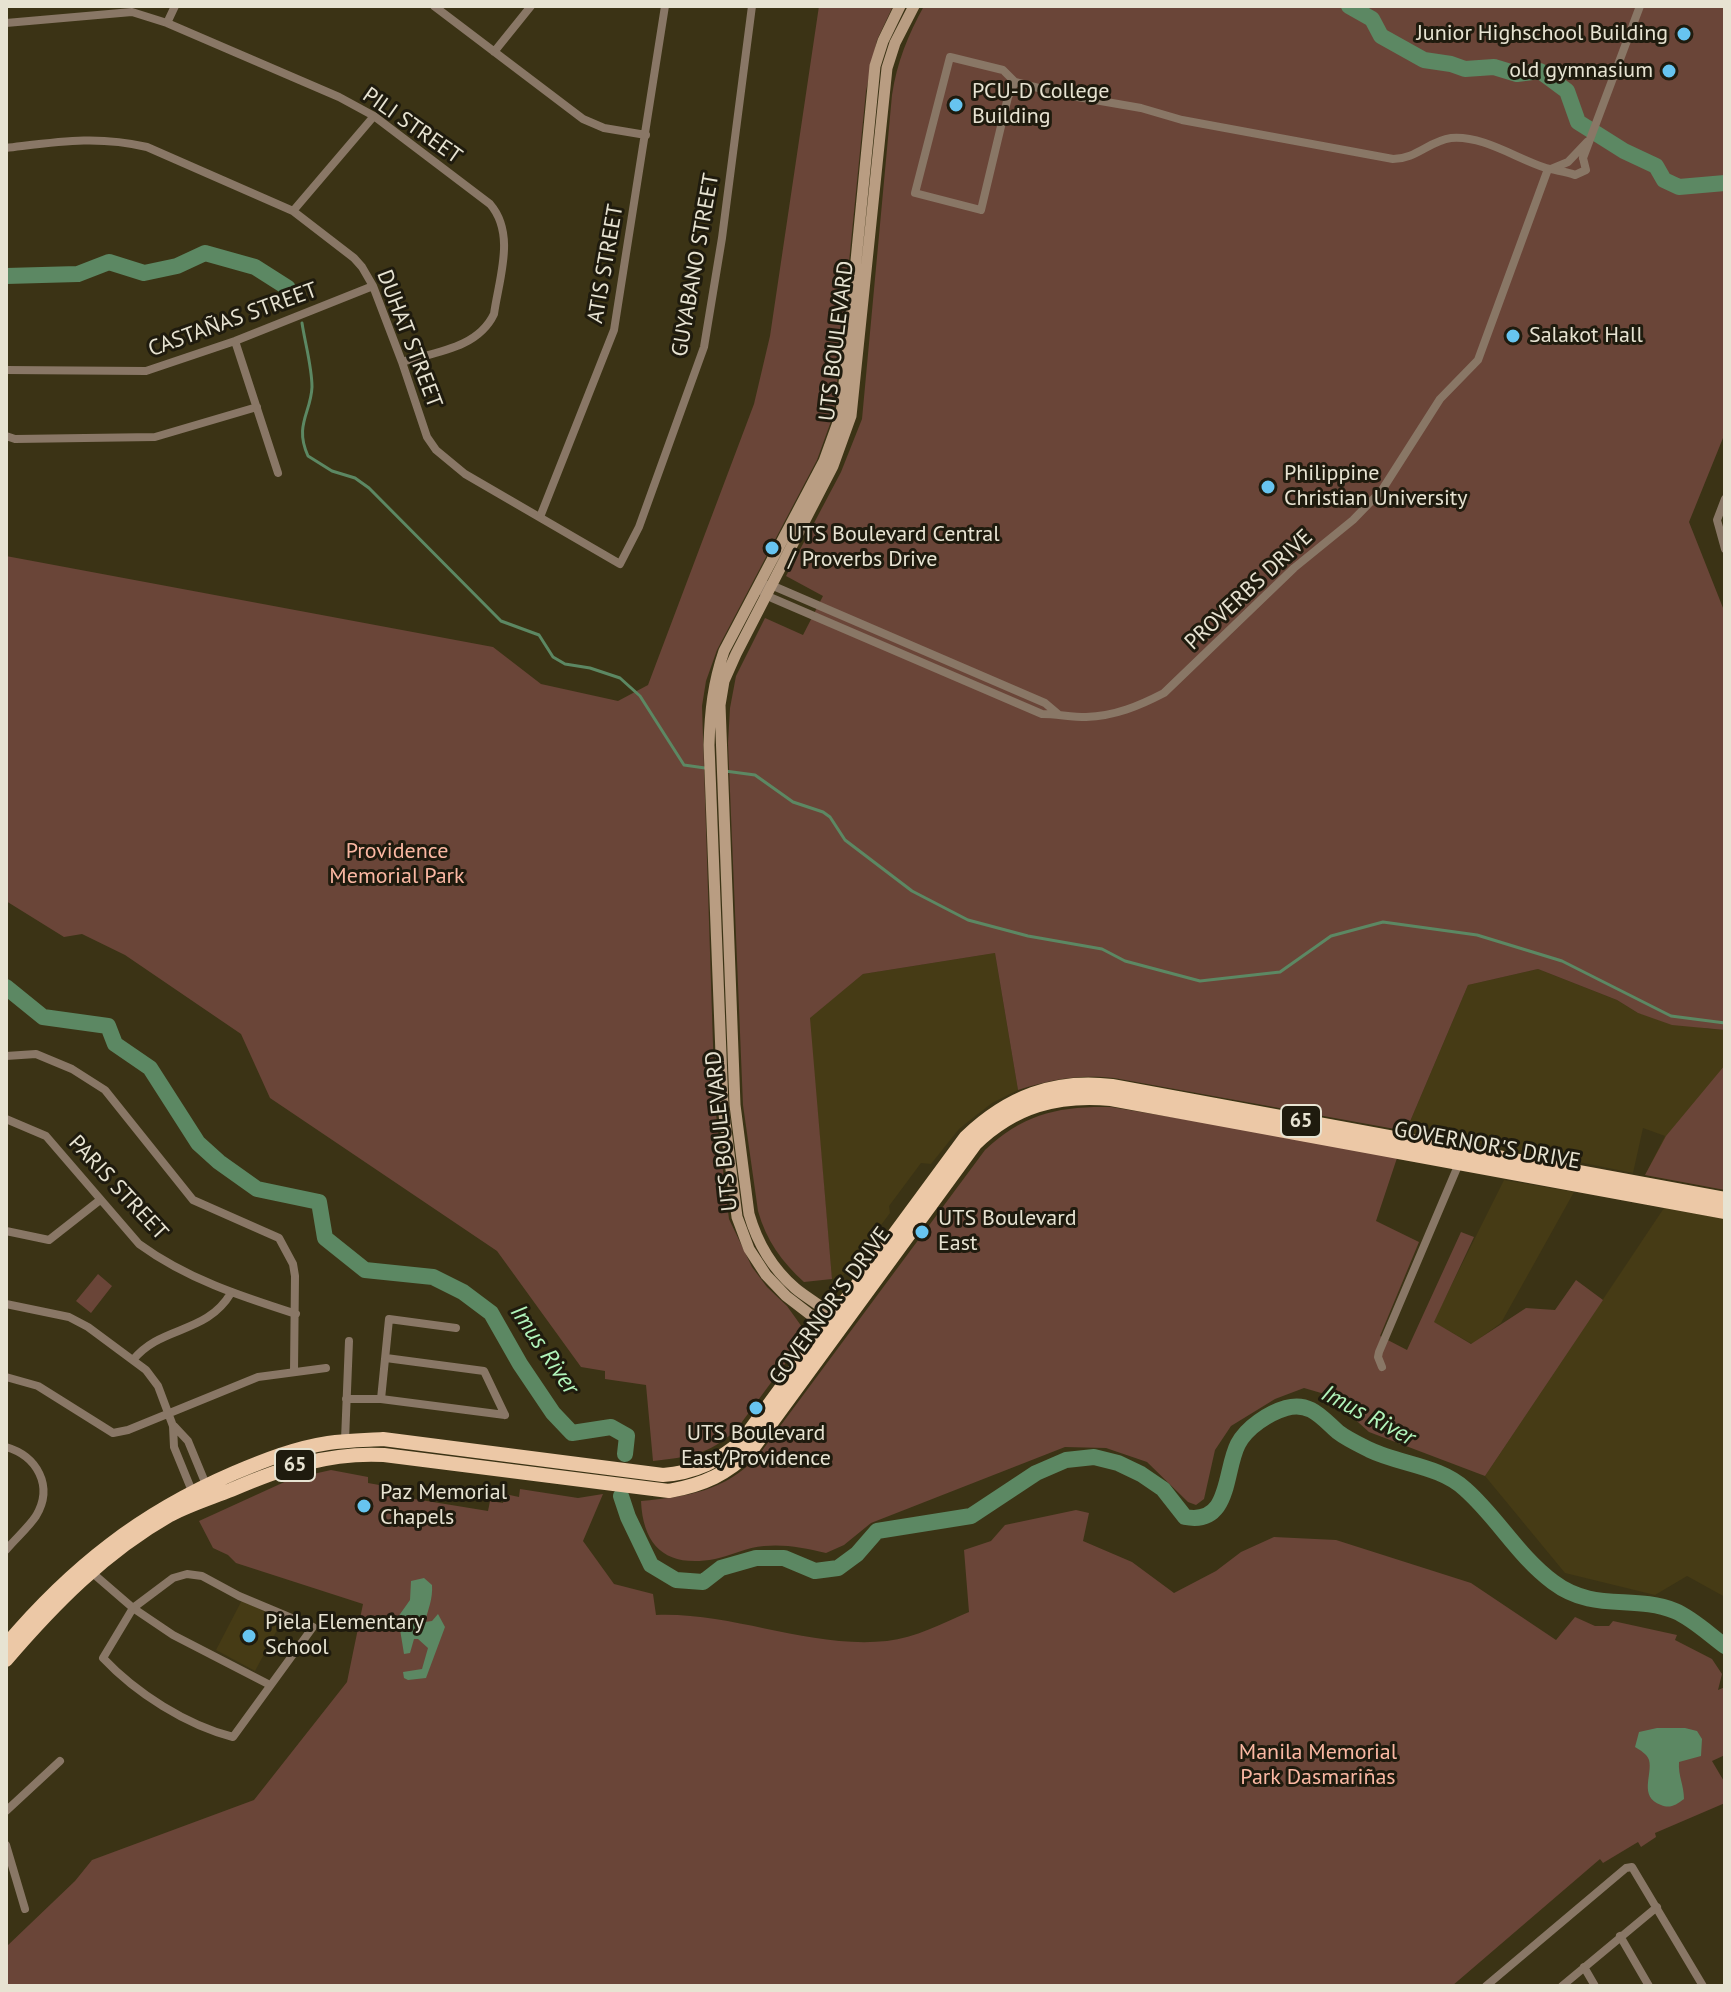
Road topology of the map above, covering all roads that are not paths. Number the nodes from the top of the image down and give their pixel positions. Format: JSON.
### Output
{"nodes":[{"id":1,"x":50,"y":6,"type":"edge"},
{"id":2,"x":175,"y":6,"type":"edge"},
{"id":3,"x":434,"y":6,"type":"edge"},
{"id":4,"x":531,"y":6,"type":"edge"},
{"id":5,"x":665,"y":6,"type":"edge"},
{"id":6,"x":752,"y":6,"type":"edge"},
{"id":7,"x":900,"y":6,"type":"edge"},
{"id":8,"x":914,"y":6,"type":"edge"},
{"id":9,"x":1640,"y":6,"type":"edge"},
{"id":10,"x":51,"y":18,"type":"junction"},
{"id":11,"x":6,"y":23,"type":"edge"},
{"id":12,"x":167,"y":23,"type":"junction"},
{"id":13,"x":494,"y":52,"type":"junction"},
{"id":14,"x":1015,"y":82,"type":"junction"},
{"id":15,"x":374,"y":116,"type":"junction"},
{"id":16,"x":646,"y":135,"type":"junction"},
{"id":17,"x":6,"y":148,"type":"edge"},
{"id":18,"x":1575,"y":159,"type":"junction"},
{"id":19,"x":1548,"y":169,"type":"junction"},
{"id":20,"x":1569,"y":172,"type":"junction"},
{"id":21,"x":293,"y":211,"type":"junction"},
{"id":22,"x":373,"y":286,"type":"junction"},
{"id":23,"x":235,"y":341,"type":"junction"},
{"id":24,"x":402,"y":362,"type":"junction"},
{"id":25,"x":6,"y":370,"type":"edge"},
{"id":26,"x":257,"y":407,"type":"junction"},
{"id":27,"x":6,"y":436,"type":"edge"},
{"id":28,"x":278,"y":473,"type":"dead end"},
{"id":29,"x":1725,"y":499,"type":"edge"},
{"id":30,"x":540,"y":517,"type":"junction"},
{"id":31,"x":1725,"y":549,"type":"edge"},
{"id":32,"x":620,"y":564,"type":"joint"},
{"id":33,"x":766,"y":589,"type":"junction"},
{"id":34,"x":6,"y":1056,"type":"edge"},
{"id":35,"x":6,"y":1119,"type":"edge"},
{"id":36,"x":1461,"y":1157,"type":"junction"},
{"id":37,"x":1725,"y":1199,"type":"edge"},
{"id":38,"x":100,"y":1200,"type":"junction"},
{"id":39,"x":1725,"y":1212,"type":"edge"},
{"id":40,"x":6,"y":1231,"type":"edge"},
{"id":41,"x":231,"y":1293,"type":"junction"},
{"id":42,"x":6,"y":1304,"type":"edge"},
{"id":43,"x":296,"y":1314,"type":"junction"},
{"id":44,"x":832,"y":1324,"type":"junction"},
{"id":45,"x":456,"y":1328,"type":"dead end"},
{"id":46,"x":349,"y":1341,"type":"dead end"},
{"id":47,"x":386,"y":1358,"type":"junction"},
{"id":48,"x":133,"y":1360,"type":"junction"},
{"id":49,"x":1382,"y":1367,"type":"dead end"},
{"id":50,"x":326,"y":1368,"type":"dead end"},
{"id":51,"x":294,"y":1371,"type":"junction"},
{"id":52,"x":6,"y":1377,"type":"edge"},
{"id":53,"x":346,"y":1399,"type":"junction"},
{"id":54,"x":381,"y":1399,"type":"junction"},
{"id":55,"x":168,"y":1413,"type":"junction"},
{"id":56,"x":173,"y":1426,"type":"junction"},
{"id":57,"x":345,"y":1440,"type":"junction"},
{"id":58,"x":6,"y":1447,"type":"edge"},
{"id":59,"x":606,"y":1475,"type":"junction"},
{"id":60,"x":202,"y":1495,"type":"junction"},
{"id":61,"x":6,"y":1550,"type":"edge"},
{"id":62,"x":86,"y":1568,"type":"junction"},
{"id":63,"x":133,"y":1608,"type":"junction"},
{"id":64,"x":10,"y":1641,"type":"edge"},
{"id":65,"x":6,"y":1660,"type":"edge"},
{"id":66,"x":270,"y":1685,"type":"junction"},
{"id":67,"x":60,"y":1761,"type":"dead end"},
{"id":68,"x":6,"y":1811,"type":"edge"},
{"id":69,"x":6,"y":1845,"type":"edge"},
{"id":70,"x":1657,"y":1907,"type":"junction"},
{"id":71,"x":25,"y":1909,"type":"dead end"},
{"id":72,"x":1620,"y":1936,"type":"junction"},
{"id":73,"x":1584,"y":1967,"type":"junction"},
{"id":74,"x":1486,"y":1986,"type":"edge"},
{"id":75,"x":1562,"y":1986,"type":"edge"},
{"id":76,"x":1595,"y":1986,"type":"edge"},
{"id":77,"x":1649,"y":1986,"type":"edge"},
{"id":78,"x":1703,"y":1986,"type":"edge"}],
"edges":[{"from":1,"to":10,"type":"street"},
{"from":2,"to":12,"type":"street"},
{"from":3,"to":13,"type":"street"},
{"from":4,"to":13,"type":"street"},
{"from":5,"to":16,"type":"street","name":"ATIS STREET"},
{"from":6,"to":32,"type":"street","name":"GUYABANO STREET"},
{"from":7,"to":33,"type":"main road","name":"UTS BOULEVARD"},
{"from":8,"to":33,"type":"main road","name":"UTS BOULEVARD"},
{"from":9,"to":18,"type":"street"},
{"from":10,"to":11,"type":"street","name":"PILI STREET"},
{"from":10,"to":12,"type":"street","name":"PILI STREET"},
{"from":12,"to":15,"type":"street","name":"PILI STREET"},
{"from":13,"to":16,"type":"street"},
{"from":14,"to":14,"type":"street"},
{"from":14,"to":19,"type":"street"},
{"from":15,"to":21,"type":"street"},
{"from":15,"to":24,"type":"street","name":"PILI STREET"},
{"from":16,"to":30,"type":"street","name":"ATIS STREET"},
{"from":17,"to":21,"type":"street","name":"DUHAT STREET"},
{"from":18,"to":19,"type":"street"},
{"from":18,"to":20,"type":"street"},
{"from":18,"to":20,"type":"street"},
{"from":19,"to":20,"type":"street"},
{"from":19,"to":33,"type":"street","name":"PROVERBS DRIVE"},
{"from":21,"to":22,"type":"street","name":"DUHAT STREET"},
{"from":22,"to":23,"type":"street","name":"CASTAÑAS STREET"},
{"from":22,"to":24,"type":"street","name":"DUHAT STREET"},
{"from":23,"to":25,"type":"street","name":"CASTAÑAS STREET"},
{"from":23,"to":26,"type":"street"},
{"from":24,"to":30,"type":"street","name":"DUHAT STREET"},
{"from":26,"to":27,"type":"street"},
{"from":26,"to":28,"type":"street"},
{"from":29,"to":31,"type":"street"},
{"from":30,"to":32,"type":"street","name":"DUHAT STREET"},
{"from":33,"to":44,"type":"main road","name":"UTS BOULEVARD"},
{"from":34,"to":43,"type":"street"},
{"from":35,"to":38,"type":"street","name":"PARIS STREET"},
{"from":36,"to":37,"type":"highway","name":"GOVERNOR'S DRIVE","number":"65"},
{"from":36,"to":39,"type":"highway","name":"GOVERNOR'S DRIVE","number":"65"},
{"from":36,"to":44,"type":"highway","name":"GOVERNOR'S DRIVE","number":"65"},
{"from":36,"to":49,"type":"street"},
{"from":38,"to":40,"type":"street"},
{"from":38,"to":41,"type":"street","name":"PARIS STREET"},
{"from":41,"to":43,"type":"street","name":"PARIS STREET"},
{"from":41,"to":48,"type":"street"},
{"from":42,"to":48,"type":"street"},
{"from":43,"to":51,"type":"street"},
{"from":44,"to":59,"type":"highway","name":"GOVERNOR'S DRIVE","number":"65"},
{"from":45,"to":47,"type":"street"},
{"from":46,"to":53,"type":"street"},
{"from":47,"to":54,"type":"street"},
{"from":47,"to":54,"type":"street"},
{"from":48,"to":55,"type":"street"},
{"from":50,"to":51,"type":"street"},
{"from":51,"to":55,"type":"street"},
{"from":52,"to":55,"type":"street"},
{"from":53,"to":54,"type":"street"},
{"from":53,"to":57,"type":"street"},
{"from":55,"to":56,"type":"street"},
{"from":56,"to":60,"type":"street"},
{"from":56,"to":60,"type":"street"},
{"from":57,"to":59,"type":"highway","name":"GOVERNOR'S DRIVE","number":"65"},
{"from":57,"to":60,"type":"highway","name":"GOVERNOR'S DRIVE","number":"65"},
{"from":58,"to":61,"type":"street"},
{"from":59,"to":60,"type":"highway","name":"GOVERNOR'S DRIVE","number":"65"},
{"from":60,"to":62,"type":"highway","name":"GOVERNOR'S DRIVE","number":"65"},
{"from":62,"to":63,"type":"street"},
{"from":62,"to":64,"type":"highway","name":"GOVERNOR'S DRIVE","number":"65"},
{"from":63,"to":66,"type":"street"},
{"from":63,"to":66,"type":"street"},
{"from":63,"to":66,"type":"street"},
{"from":64,"to":65,"type":"highway","name":"GOVERNOR'S DRIVE","number":"65"},
{"from":67,"to":68,"type":"street"},
{"from":69,"to":71,"type":"street"},
{"from":70,"to":72,"type":"street"},
{"from":70,"to":74,"type":"street"},
{"from":70,"to":78,"type":"street"},
{"from":72,"to":73,"type":"street"},
{"from":72,"to":77,"type":"street"},
{"from":73,"to":75,"type":"street"},
{"from":73,"to":76,"type":"street"}]}
